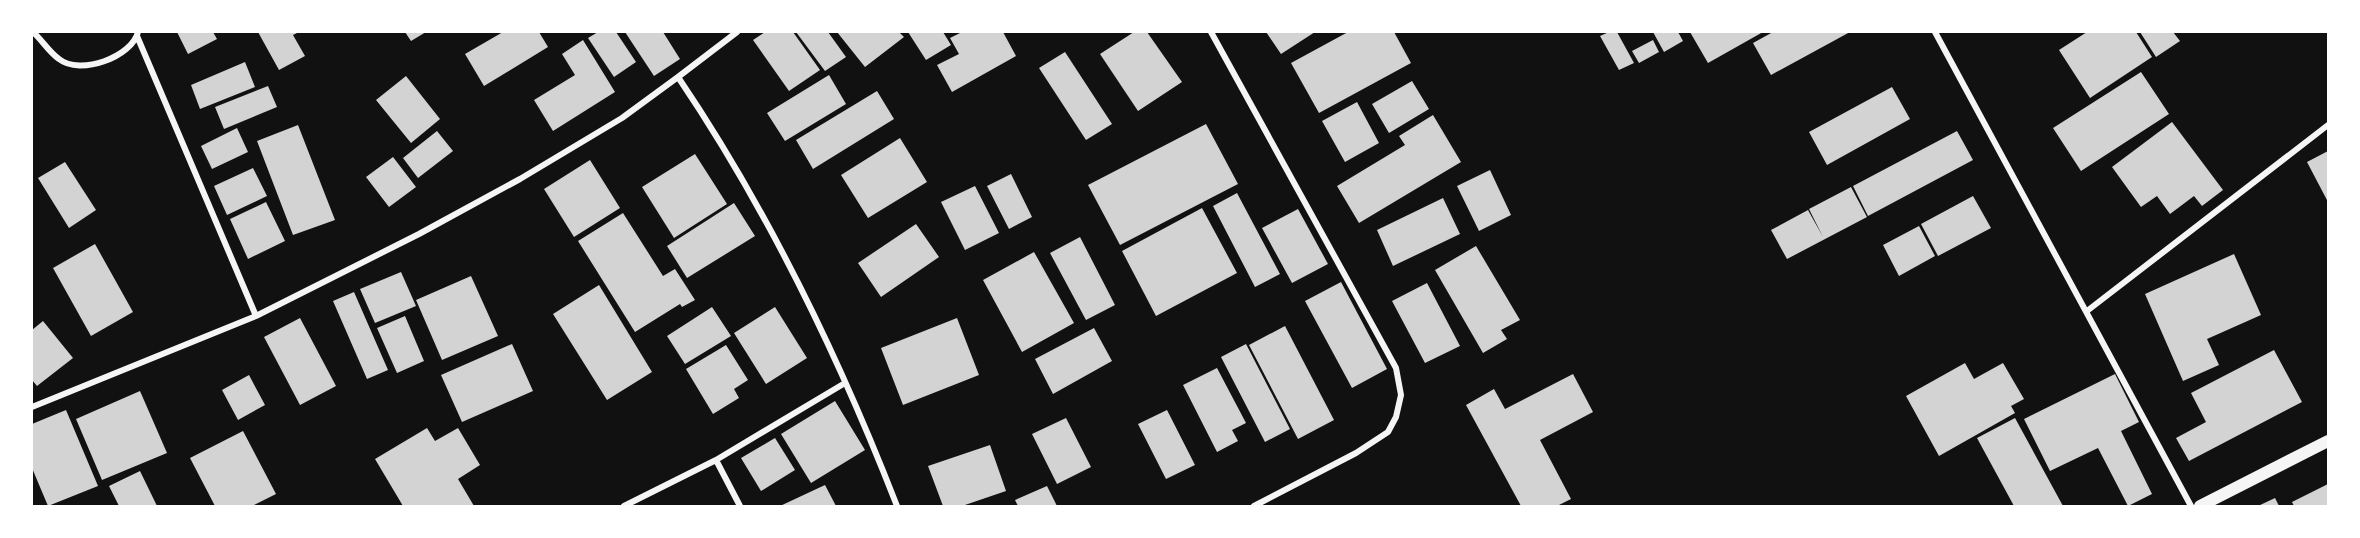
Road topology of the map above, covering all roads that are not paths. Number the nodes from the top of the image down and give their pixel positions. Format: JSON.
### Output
{"nodes":[{"id":1,"x":33,"y":32,"type":"edge"},
{"id":2,"x":737,"y":32,"type":"edge"},
{"id":3,"x":1211,"y":32,"type":"edge"},
{"id":4,"x":1935,"y":32,"type":"edge"},
{"id":5,"x":138,"y":34,"type":"edge"},
{"id":6,"x":678,"y":77,"type":"junction"},
{"id":7,"x":2328,"y":125,"type":"edge"},
{"id":8,"x":2087,"y":311,"type":"junction"},
{"id":9,"x":256,"y":316,"type":"junction"},
{"id":10,"x":845,"y":383,"type":"junction"},
{"id":11,"x":32,"y":407,"type":"edge"},
{"id":12,"x":2328,"y":441,"type":"edge"},
{"id":13,"x":717,"y":460,"type":"junction"},
{"id":14,"x":624,"y":507,"type":"edge"},
{"id":15,"x":740,"y":507,"type":"edge"},
{"id":16,"x":897,"y":507,"type":"edge"},
{"id":17,"x":1254,"y":507,"type":"edge"},
{"id":18,"x":2191,"y":507,"type":"edge"},
{"id":19,"x":2200,"y":507,"type":"edge"}],
"edges":[{"from":1,"to":5,"type":"street"},
{"from":2,"to":6,"type":"street"},
{"from":3,"to":17,"type":"street"},
{"from":4,"to":8,"type":"street"},
{"from":5,"to":9,"type":"street"},
{"from":6,"to":9,"type":"street"},
{"from":6,"to":10,"type":"street"},
{"from":7,"to":8,"type":"street"},
{"from":8,"to":18,"type":"street"},
{"from":9,"to":11,"type":"street"},
{"from":10,"to":13,"type":"street"},
{"from":10,"to":16,"type":"street"},
{"from":12,"to":19,"type":"main road"},
{"from":13,"to":14,"type":"street"},
{"from":13,"to":15,"type":"street"}]}
